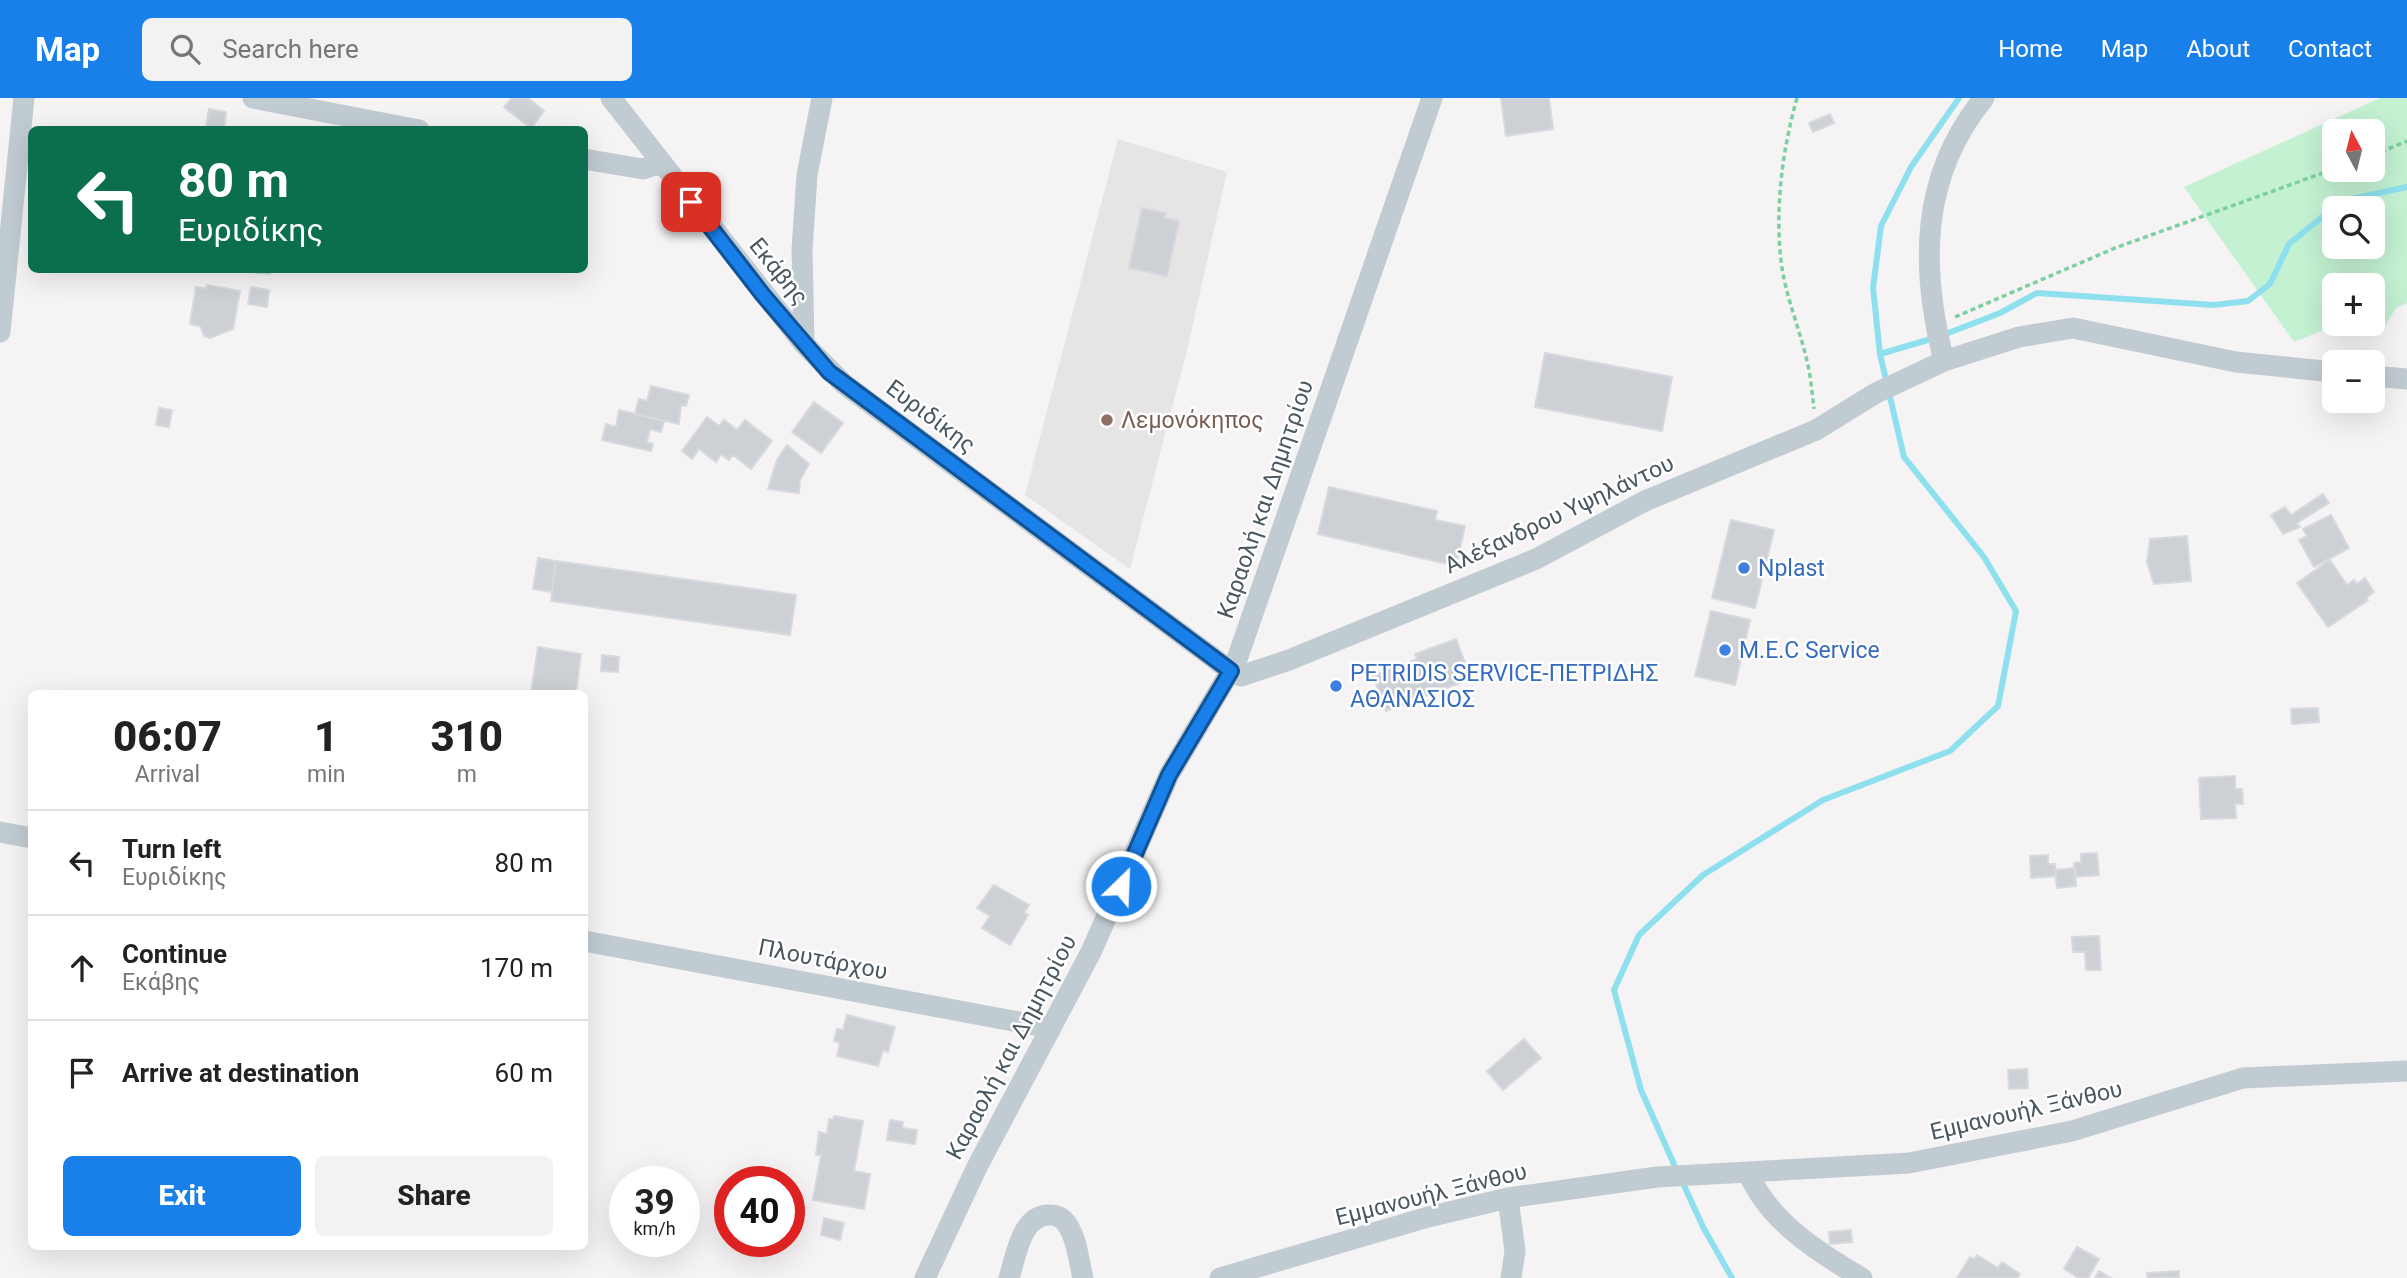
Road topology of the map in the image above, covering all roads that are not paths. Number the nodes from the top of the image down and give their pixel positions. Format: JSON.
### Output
{"nodes":[{"id":1,"x":24,"y":98,"type":"edge"},
{"id":2,"x":253,"y":98,"type":"edge"},
{"id":3,"x":611,"y":98,"type":"edge"},
{"id":4,"x":822,"y":98,"type":"edge"},
{"id":5,"x":1432,"y":98,"type":"edge"},
{"id":6,"x":1984,"y":98,"type":"edge"},
{"id":7,"x":398,"y":126,"type":"edge"},
{"id":8,"x":588,"y":160,"type":"edge"},
{"id":9,"x":661,"y":163,"type":"junction"},
{"id":10,"x":2,"y":303,"type":"edge"},
{"id":11,"x":0,"y":332,"type":"edge"},
{"id":12,"x":804,"y":344,"type":"junction"},
{"id":13,"x":1944,"y":361,"type":"junction"},
{"id":14,"x":2322,"y":371,"type":"edge"},
{"id":15,"x":2385,"y":377,"type":"edge"},
{"id":16,"x":2407,"y":379,"type":"edge"},
{"id":17,"x":1231,"y":671,"type":"junction"},
{"id":18,"x":0,"y":832,"type":"edge"},
{"id":19,"x":28,"y":837,"type":"edge"},
{"id":20,"x":588,"y":942,"type":"edge"},
{"id":21,"x":1051,"y":1028,"type":"junction"},
{"id":22,"x":2407,"y":1071,"type":"edge"},
{"id":23,"x":1748,"y":1172,"type":"junction"},
{"id":24,"x":1508,"y":1198,"type":"junction"},
{"id":25,"x":925,"y":1278,"type":"edge"},
{"id":26,"x":1009,"y":1278,"type":"edge"},
{"id":27,"x":1083,"y":1278,"type":"edge"},
{"id":28,"x":1220,"y":1278,"type":"edge"},
{"id":29,"x":1511,"y":1278,"type":"edge"},
{"id":30,"x":1862,"y":1278,"type":"edge"}],
"edges":[{"from":1,"to":10,"type":"street"},
{"from":2,"to":7,"type":"street"},
{"from":3,"to":9,"type":"street","name":"Εκάβης"},
{"from":4,"to":12,"type":"street"},
{"from":5,"to":17,"type":"street","name":"Καραολή και Δημητρίου"},
{"from":6,"to":13,"type":"street"},
{"from":8,"to":9,"type":"street"},
{"from":9,"to":12,"type":"street","name":"Εκάβης"},
{"from":10,"to":11,"type":"street"},
{"from":12,"to":17,"type":"street","name":"Ευριδίκης"},
{"from":13,"to":14,"type":"street","name":"Αλέξανδρου Υψηλάντου"},
{"from":13,"to":17,"type":"street","name":"Αλέξανδρου Υψηλάντου"},
{"from":15,"to":16,"type":"street"},
{"from":17,"to":21,"type":"street","name":"Καραολή και Δημητρίου"},
{"from":18,"to":19,"type":"street"},
{"from":20,"to":21,"type":"street","name":"Πλουτάρχου"},
{"from":21,"to":25,"type":"street","name":"Καραολή και Δημητρίου"},
{"from":22,"to":23,"type":"street","name":"Εμμανουήλ Ξάνθου"},
{"from":23,"to":24,"type":"street","name":"Εμμανουήλ Ξάνθου"},
{"from":23,"to":30,"type":"street"},
{"from":24,"to":28,"type":"street","name":"Εμμανουήλ Ξάνθου"},
{"from":24,"to":29,"type":"street"},
{"from":26,"to":27,"type":"street"}]}
